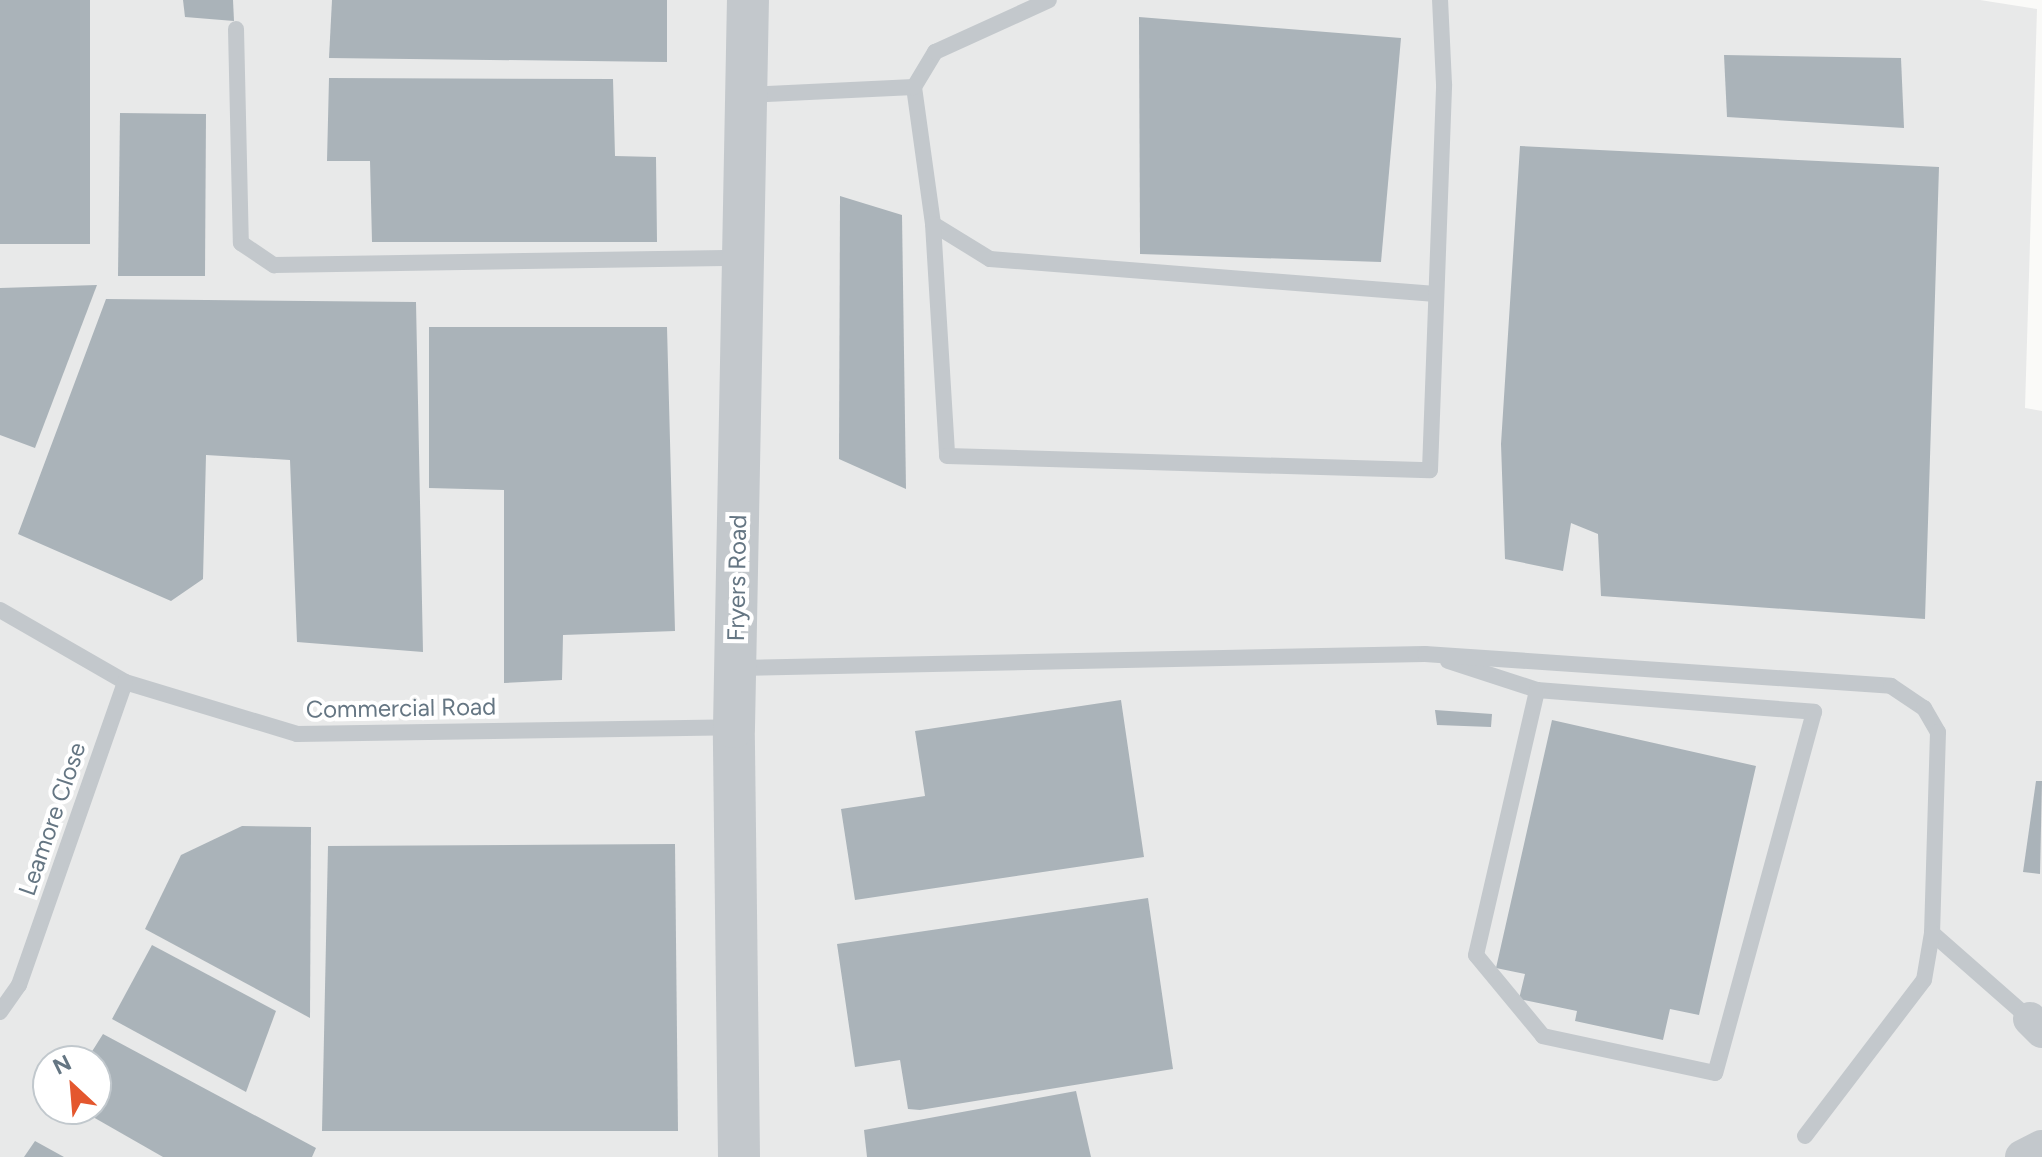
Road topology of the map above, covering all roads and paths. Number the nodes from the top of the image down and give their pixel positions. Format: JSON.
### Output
{"nodes":[{"id":1,"x":748,"y":0,"type":"edge"},
{"id":2,"x":1049,"y":0,"type":"edge"},
{"id":3,"x":1440,"y":0,"type":"edge"},
{"id":4,"x":236,"y":29,"type":"dead end"},
{"id":5,"x":914,"y":87,"type":"junction"},
{"id":6,"x":747,"y":95,"type":"junction"},
{"id":7,"x":933,"y":224,"type":"junction"},
{"id":8,"x":744,"y":258,"type":"junction"},
{"id":9,"x":1436,"y":294,"type":"junction"},
{"id":10,"x":0,"y":610,"type":"edge"},
{"id":11,"x":1425,"y":654,"type":"junction"},
{"id":12,"x":736,"y":668,"type":"junction"},
{"id":13,"x":125,"y":682,"type":"junction"},
{"id":14,"x":1537,"y":690,"type":"junction"},
{"id":15,"x":734,"y":727,"type":"junction"},
{"id":16,"x":1932,"y":933,"type":"junction"},
{"id":17,"x":0,"y":1012,"type":"edge"},
{"id":18,"x":2036,"y":1025,"type":"edge"},
{"id":19,"x":1805,"y":1136,"type":"dead end"},
{"id":20,"x":2042,"y":1147,"type":"edge"},
{"id":21,"x":739,"y":1157,"type":"edge"},
{"id":22,"x":2022,"y":1157,"type":"edge"}],
"edges":[{"from":1,"to":6,"type":"street","name":"Fryers Road"},
{"from":2,"to":5,"type":"lane"},
{"from":3,"to":9,"type":"lane"},
{"from":4,"to":8,"type":"lane"},
{"from":5,"to":6,"type":"lane"},
{"from":5,"to":7,"type":"lane"},
{"from":6,"to":8,"type":"street","name":"Fryers Road"},
{"from":7,"to":9,"type":"lane"},
{"from":7,"to":9,"type":"lane"},
{"from":8,"to":12,"type":"street","name":"Fryers Road"},
{"from":10,"to":13,"type":"lane","name":"Commercial Road"},
{"from":11,"to":12,"type":"lane"},
{"from":11,"to":14,"type":"lane"},
{"from":11,"to":16,"type":"lane"},
{"from":12,"to":15,"type":"street","name":"Fryers Road"},
{"from":13,"to":15,"type":"lane","name":"Commercial Road"},
{"from":13,"to":17,"type":"lane","name":"Leamore Close"},
{"from":14,"to":14,"type":"lane"},
{"from":15,"to":21,"type":"street","name":"Fryers Road"},
{"from":16,"to":18,"type":"lane"},
{"from":16,"to":19,"type":"lane"},
{"from":20,"to":22,"type":"street"}]}
